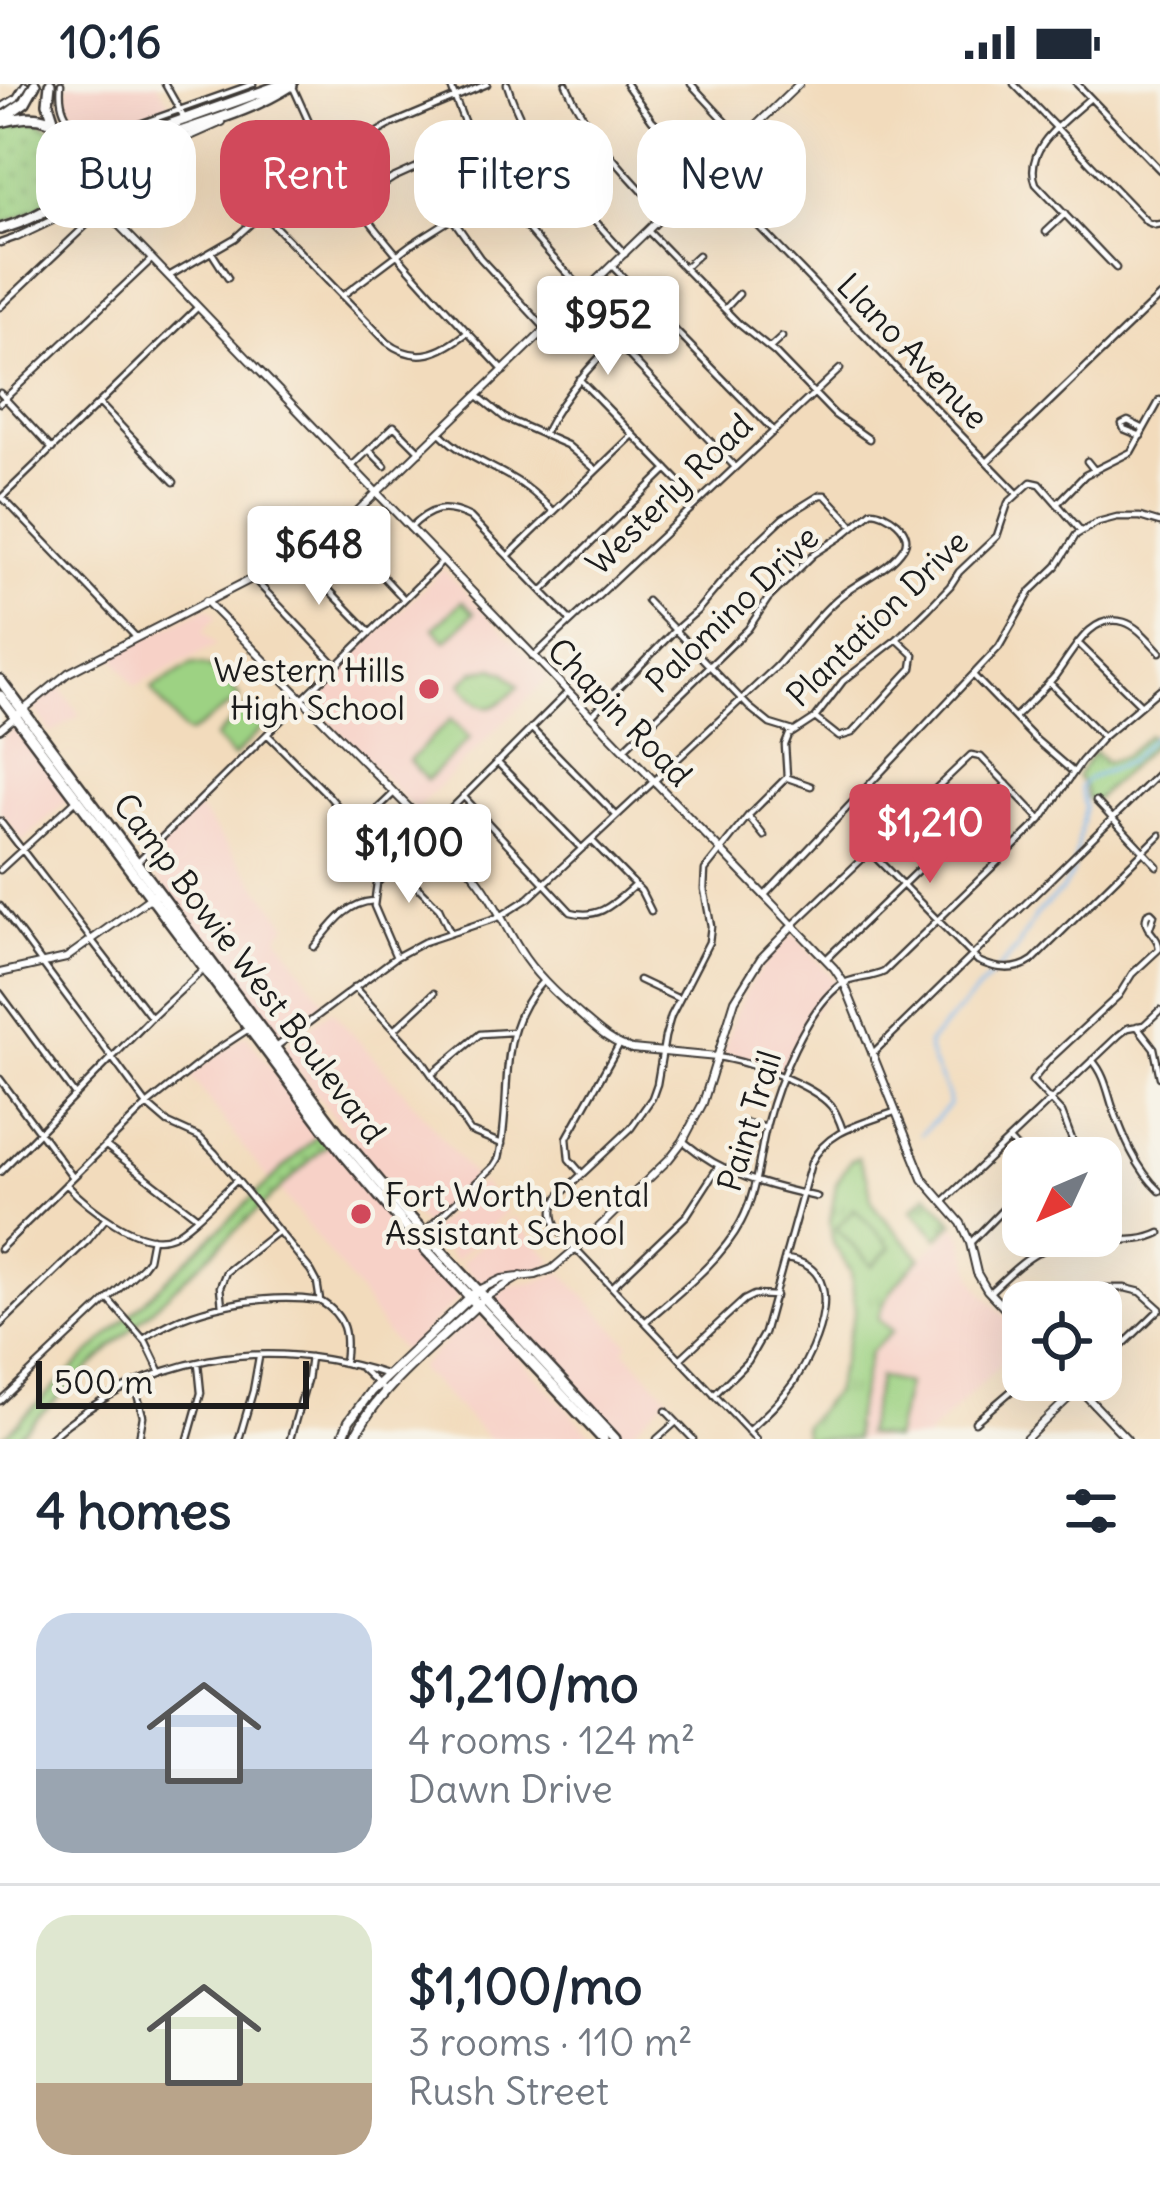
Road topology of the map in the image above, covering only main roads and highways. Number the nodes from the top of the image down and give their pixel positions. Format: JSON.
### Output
{"nodes":[{"id":1,"x":35,"y":84,"type":"edge"},
{"id":2,"x":50,"y":84,"type":"edge"},
{"id":3,"x":292,"y":84,"type":"edge"},
{"id":4,"x":41,"y":120,"type":"edge"},
{"id":5,"x":55,"y":120,"type":"edge"},
{"id":6,"x":194,"y":120,"type":"edge"},
{"id":7,"x":196,"y":120,"type":"edge"},
{"id":8,"x":0,"y":121,"type":"edge"},
{"id":9,"x":36,"y":217,"type":"edge"},
{"id":10,"x":0,"y":229,"type":"edge"},
{"id":11,"x":0,"y":680,"type":"edge"},
{"id":12,"x":0,"y":696,"type":"edge"},
{"id":13,"x":19,"y":712,"type":"junction"},
{"id":14,"x":270,"y":1051,"type":"junction"},
{"id":15,"x":316,"y":1121,"type":"junction"},
{"id":16,"x":340,"y":1135,"type":"junction"},
{"id":17,"x":420,"y":1235,"type":"junction"},
{"id":18,"x":477,"y":1298,"type":"junction"},
{"id":19,"x":453,"y":1311,"type":"junction"},
{"id":20,"x":443,"y":1337,"type":"junction"},
{"id":21,"x":418,"y":1346,"type":"junction"},
{"id":22,"x":407,"y":1372,"type":"junction"},
{"id":23,"x":383,"y":1388,"type":"junction"},
{"id":24,"x":605,"y":1437,"type":"edge"},
{"id":25,"x":342,"y":1439,"type":"edge"},
{"id":26,"x":354,"y":1439,"type":"edge"}],
"edges":[{"from":1,"to":8,"type":"main road"},
{"from":2,"to":5,"type":"main road"},
{"from":3,"to":6,"type":"main road"},
{"from":3,"to":7,"type":"main road"},
{"from":4,"to":8,"type":"main road"},
{"from":9,"to":10,"type":"main road"},
{"from":11,"to":13,"type":"main road","name":"Camp Bowie West Boulevard"},
{"from":12,"to":13,"type":"main road","name":"Camp Bowie West Boulevard"},
{"from":13,"to":14,"type":"main road","name":"Camp Bowie West Boulevard"},
{"from":14,"to":15,"type":"main road","name":"Camp Bowie West Boulevard"},
{"from":14,"to":16,"type":"main road","name":"Camp Bowie West Boulevard"},
{"from":15,"to":16,"type":"main road"},
{"from":15,"to":17,"type":"main road","name":"Camp Bowie West Boulevard"},
{"from":16,"to":17,"type":"main road","name":"Camp Bowie West Boulevard"},
{"from":17,"to":18,"type":"main road","name":"Camp Bowie West Boulevard"},
{"from":18,"to":19,"type":"main road"},
{"from":18,"to":20,"type":"main road"},
{"from":18,"to":24,"type":"main road","name":"Camp Bowie West Boulevard"},
{"from":19,"to":20,"type":"main road"},
{"from":19,"to":21,"type":"main road"},
{"from":20,"to":22,"type":"main road"},
{"from":21,"to":22,"type":"main road"},
{"from":21,"to":23,"type":"main road"},
{"from":22,"to":23,"type":"main road"},
{"from":23,"to":25,"type":"main road"},
{"from":23,"to":26,"type":"main road"}]}
